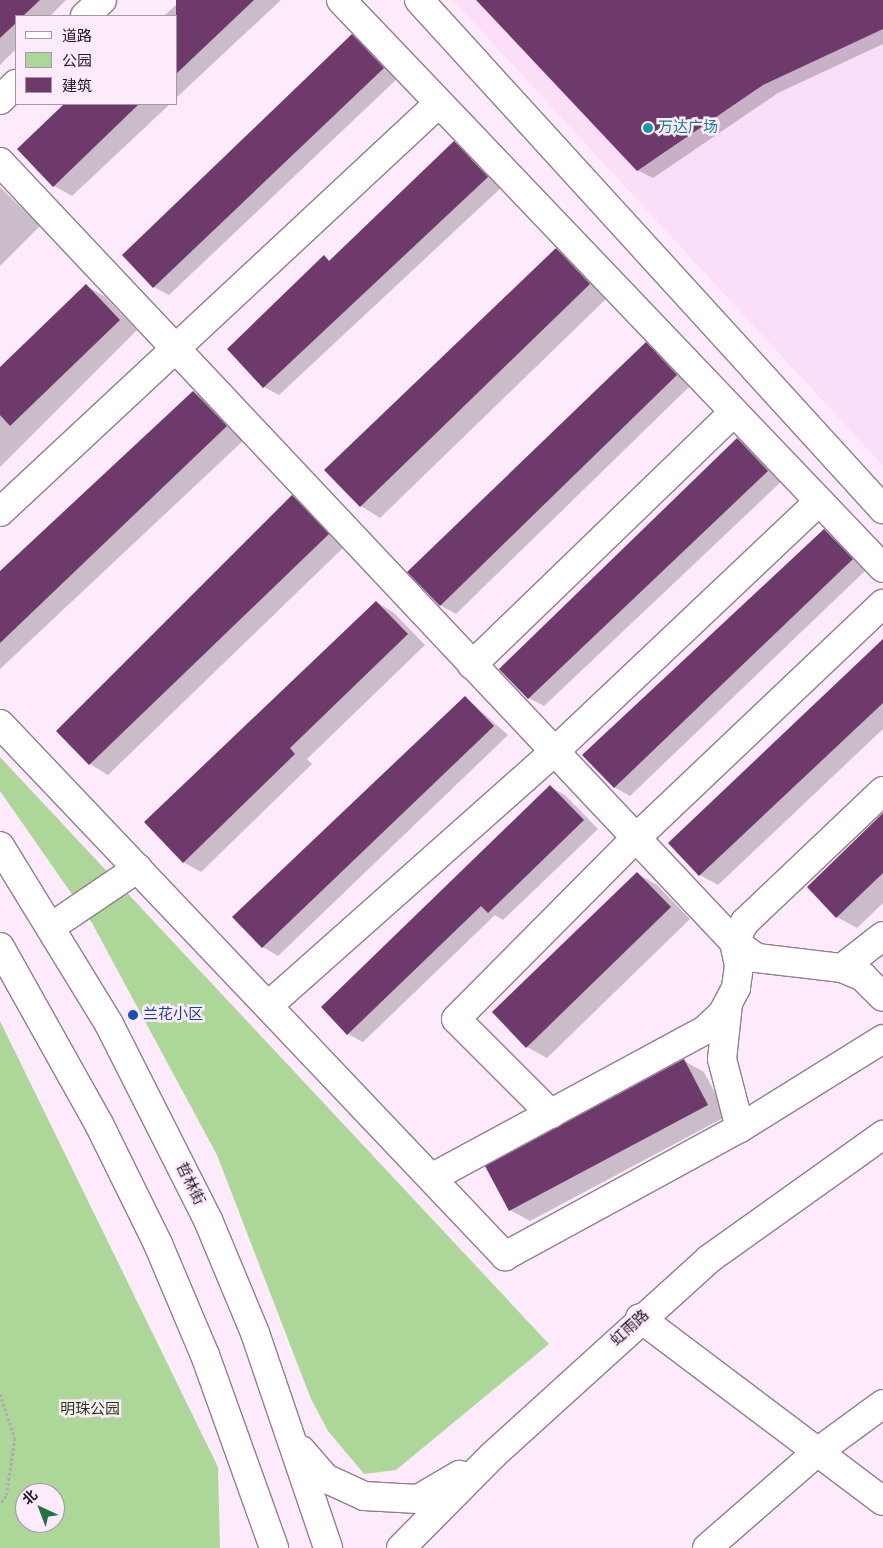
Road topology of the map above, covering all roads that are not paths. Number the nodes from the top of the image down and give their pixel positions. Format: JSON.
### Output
{"nodes":[{"id":1,"x":102,"y":0,"type":"edge"},
{"id":2,"x":341,"y":0,"type":"edge"},
{"id":3,"x":419,"y":0,"type":"edge"},
{"id":4,"x":86,"y":15,"type":"edge"},
{"id":5,"x":15,"y":85,"type":"edge"},
{"id":6,"x":0,"y":100,"type":"edge"},
{"id":7,"x":440,"y":103,"type":"junction"},
{"id":8,"x":0,"y":162,"type":"edge"},
{"id":9,"x":174,"y":350,"type":"junction"},
{"id":10,"x":734,"y":412,"type":"junction"},
{"id":11,"x":819,"y":501,"type":"junction"},
{"id":12,"x":883,"y":509,"type":"edge"},
{"id":13,"x":0,"y":512,"type":"edge"},
{"id":14,"x":883,"y":568,"type":"edge"},
{"id":15,"x":883,"y":604,"type":"edge"},
{"id":16,"x":472,"y":665,"type":"junction"},
{"id":17,"x":0,"y":724,"type":"edge"},
{"id":18,"x":554,"y":752,"type":"junction"},
{"id":19,"x":883,"y":791,"type":"edge"},
{"id":20,"x":636,"y":838,"type":"junction"},
{"id":21,"x":0,"y":846,"type":"edge"},
{"id":22,"x":138,"y":868,"type":"junction"},
{"id":23,"x":51,"y":927,"type":"junction"},
{"id":24,"x":883,"y":936,"type":"edge"},
{"id":25,"x":734,"y":942,"type":"junction"},
{"id":26,"x":0,"y":946,"type":"edge"},
{"id":27,"x":774,"y":962,"type":"junction"},
{"id":28,"x":842,"y":968,"type":"junction"},
{"id":29,"x":732,"y":995,"type":"junction"},
{"id":30,"x":883,"y":997,"type":"edge"},
{"id":31,"x":269,"y":1005,"type":"junction"},
{"id":32,"x":883,"y":1039,"type":"edge"},
{"id":33,"x":551,"y":1114,"type":"junction"},
{"id":34,"x":740,"y":1128,"type":"junction"},
{"id":35,"x":883,"y":1135,"type":"edge"},
{"id":36,"x":433,"y":1177,"type":"junction"},
{"id":37,"x":640,"y":1318,"type":"junction"},
{"id":38,"x":883,"y":1404,"type":"edge"},
{"id":39,"x":292,"y":1438,"type":"junction"},
{"id":40,"x":816,"y":1453,"type":"junction"},
{"id":41,"x":493,"y":1455,"type":"junction"},
{"id":42,"x":883,"y":1501,"type":"edge"},
{"id":43,"x":274,"y":1548,"type":"edge"},
{"id":44,"x":328,"y":1548,"type":"edge"},
{"id":45,"x":400,"y":1548,"type":"edge"},
{"id":46,"x":707,"y":1548,"type":"edge"}],
"edges":[{"from":1,"to":4,"type":"street"},
{"from":2,"to":7,"type":"street"},
{"from":3,"to":12,"type":"street"},
{"from":5,"to":6,"type":"street"},
{"from":7,"to":9,"type":"street"},
{"from":7,"to":10,"type":"street"},
{"from":8,"to":9,"type":"street"},
{"from":9,"to":13,"type":"street"},
{"from":9,"to":16,"type":"street"},
{"from":10,"to":11,"type":"street"},
{"from":10,"to":16,"type":"street"},
{"from":11,"to":14,"type":"street"},
{"from":11,"to":18,"type":"street"},
{"from":15,"to":20,"type":"street"},
{"from":16,"to":18,"type":"street"},
{"from":17,"to":22,"type":"street"},
{"from":18,"to":20,"type":"street"},
{"from":18,"to":31,"type":"street"},
{"from":19,"to":25,"type":"street"},
{"from":20,"to":25,"type":"street"},
{"from":20,"to":33,"type":"street"},
{"from":21,"to":23,"type":"street","name":"哲林街"},
{"from":22,"to":23,"type":"street"},
{"from":22,"to":31,"type":"street"},
{"from":23,"to":39,"type":"street","name":"哲林街"},
{"from":24,"to":28,"type":"street"},
{"from":25,"to":27,"type":"street"},
{"from":25,"to":29,"type":"street"},
{"from":26,"to":43,"type":"street"},
{"from":27,"to":28,"type":"street"},
{"from":27,"to":29,"type":"street"},
{"from":28,"to":30,"type":"street"},
{"from":29,"to":33,"type":"street"},
{"from":29,"to":34,"type":"street"},
{"from":31,"to":36,"type":"street"},
{"from":32,"to":34,"type":"street"},
{"from":33,"to":36,"type":"street"},
{"from":34,"to":36,"type":"street"},
{"from":35,"to":37,"type":"street","name":"虹雨路"},
{"from":37,"to":40,"type":"street"},
{"from":37,"to":41,"type":"street","name":"虹雨路"},
{"from":38,"to":40,"type":"street"},
{"from":39,"to":41,"type":"street"},
{"from":39,"to":44,"type":"street","name":"哲林街"},
{"from":40,"to":42,"type":"street"},
{"from":40,"to":46,"type":"street"},
{"from":41,"to":45,"type":"street","name":"虹雨路"}]}
